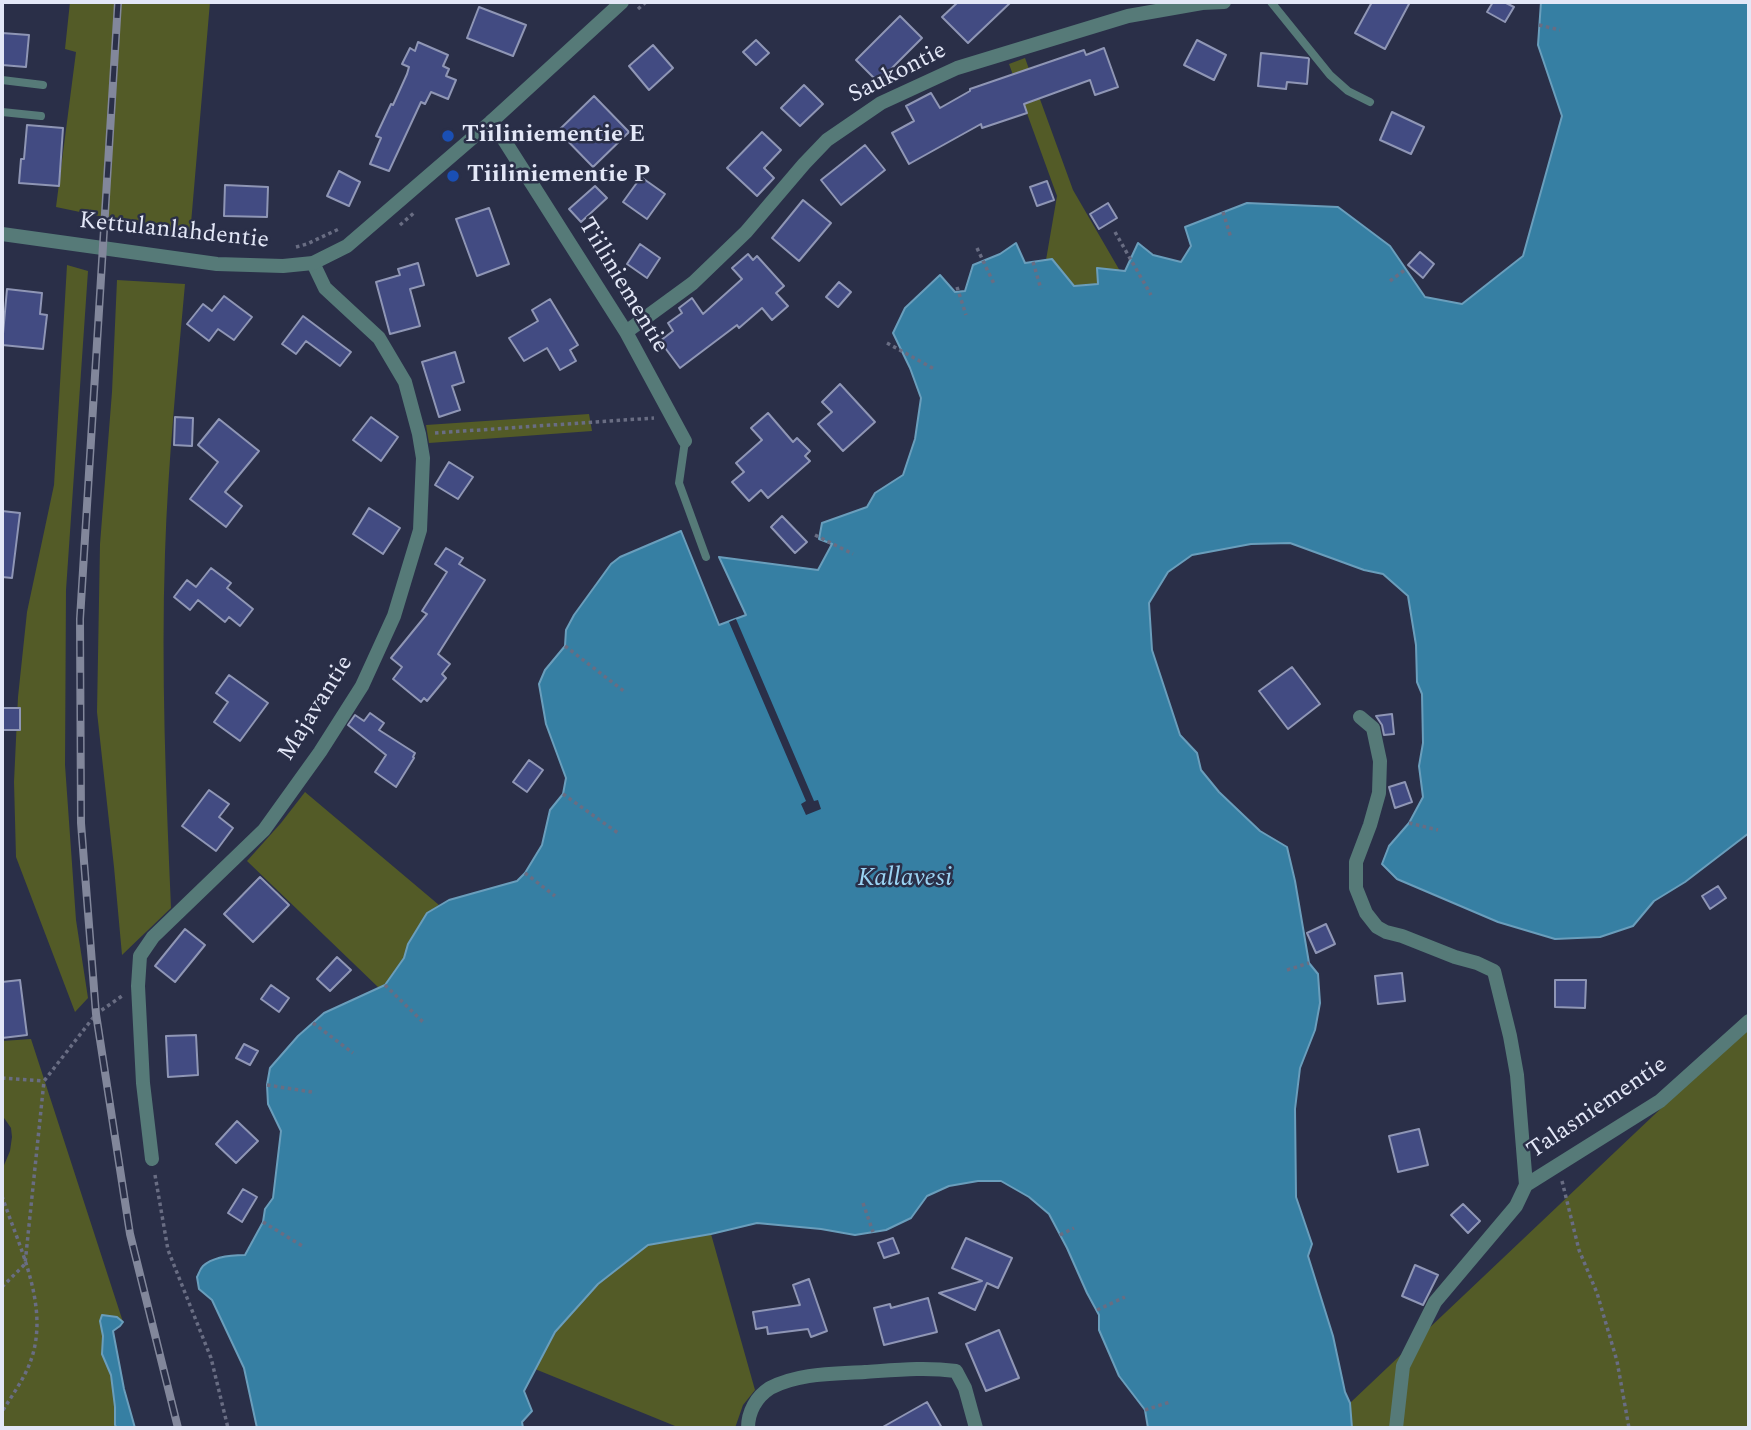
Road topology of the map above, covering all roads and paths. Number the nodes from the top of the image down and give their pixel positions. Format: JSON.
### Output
{"nodes":[{"id":1,"x":622,"y":2,"type":"edge"},
{"id":2,"x":646,"y":2,"type":"edge"},
{"id":3,"x":1224,"y":2,"type":"edge"},
{"id":4,"x":1271,"y":2,"type":"edge"},
{"id":5,"x":635,"y":11,"type":"dead end"},
{"id":6,"x":1539,"y":25,"type":"dead end"},
{"id":7,"x":1560,"y":30,"type":"dead end"},
{"id":8,"x":2,"y":80,"type":"edge"},
{"id":9,"x":43,"y":85,"type":"dead end"},
{"id":10,"x":1370,"y":102,"type":"dead end"},
{"id":11,"x":2,"y":112,"type":"edge"},
{"id":12,"x":41,"y":116,"type":"dead end"},
{"id":13,"x":492,"y":121,"type":"junction"},
{"id":14,"x":423,"y":204,"type":"dead end"},
{"id":15,"x":1223,"y":212,"type":"dead end"},
{"id":16,"x":349,"y":220,"type":"dead end"},
{"id":17,"x":396,"y":228,"type":"dead end"},
{"id":18,"x":1115,"y":232,"type":"dead end"},
{"id":19,"x":2,"y":234,"type":"edge"},
{"id":20,"x":1231,"y":238,"type":"dead end"},
{"id":21,"x":295,"y":247,"type":"dead end"},
{"id":22,"x":977,"y":248,"type":"dead end"},
{"id":23,"x":1033,"y":262,"type":"dead end"},
{"id":24,"x":313,"y":263,"type":"junction"},
{"id":25,"x":1406,"y":269,"type":"dead end"},
{"id":26,"x":1390,"y":281,"type":"dead end"},
{"id":27,"x":995,"y":286,"type":"dead end"},
{"id":28,"x":957,"y":287,"type":"dead end"},
{"id":29,"x":1041,"y":289,"type":"dead end"},
{"id":30,"x":1151,"y":295,"type":"dead end"},
{"id":31,"x":966,"y":315,"type":"dead end"},
{"id":32,"x":626,"y":332,"type":"junction"},
{"id":33,"x":887,"y":343,"type":"dead end"},
{"id":34,"x":936,"y":370,"type":"dead end"},
{"id":35,"x":672,"y":416,"type":"junction"},
{"id":36,"x":419,"y":434,"type":"junction"},
{"id":37,"x":685,"y":441,"type":"joint"},
{"id":38,"x":815,"y":535,"type":"dead end"},
{"id":39,"x":853,"y":554,"type":"dead end"},
{"id":40,"x":706,"y":557,"type":"dead end"},
{"id":41,"x":565,"y":646,"type":"dead end"},
{"id":42,"x":625,"y":692,"type":"dead end"},
{"id":43,"x":1360,"y":717,"type":"dead end"},
{"id":44,"x":563,"y":794,"type":"dead end"},
{"id":45,"x":1409,"y":823,"type":"dead end"},
{"id":46,"x":1438,"y":830,"type":"dead end"},
{"id":47,"x":618,"y":834,"type":"dead end"},
{"id":48,"x":525,"y":873,"type":"dead end"},
{"id":49,"x":555,"y":897,"type":"dead end"},
{"id":50,"x":1309,"y":963,"type":"dead end"},
{"id":51,"x":1287,"y":970,"type":"dead end"},
{"id":52,"x":385,"y":985,"type":"dead end"},
{"id":53,"x":138,"y":986,"type":"junction"},
{"id":54,"x":423,"y":1021,"type":"dead end"},
{"id":55,"x":1749,"y":1021,"type":"edge"},
{"id":56,"x":313,"y":1023,"type":"dead end"},
{"id":57,"x":353,"y":1053,"type":"dead end"},
{"id":58,"x":2,"y":1078,"type":"edge"},
{"id":59,"x":44,"y":1081,"type":"junction"},
{"id":60,"x":267,"y":1084,"type":"dead end"},
{"id":61,"x":312,"y":1092,"type":"dead end"},
{"id":62,"x":152,"y":1159,"type":"joint"},
{"id":63,"x":1558,"y":1163,"type":"junction"},
{"id":64,"x":1526,"y":1185,"type":"junction"},
{"id":65,"x":2,"y":1196,"type":"edge"},
{"id":66,"x":863,"y":1203,"type":"dead end"},
{"id":67,"x":263,"y":1222,"type":"dead end"},
{"id":68,"x":1074,"y":1228,"type":"dead end"},
{"id":69,"x":873,"y":1232,"type":"dead end"},
{"id":70,"x":1060,"y":1234,"type":"dead end"},
{"id":71,"x":304,"y":1247,"type":"dead end"},
{"id":72,"x":26,"y":1264,"type":"junction"},
{"id":73,"x":2,"y":1287,"type":"edge"},
{"id":74,"x":1125,"y":1297,"type":"dead end"},
{"id":75,"x":1097,"y":1310,"type":"dead end"},
{"id":76,"x":1170,"y":1402,"type":"dead end"},
{"id":77,"x":1144,"y":1410,"type":"dead end"},
{"id":78,"x":2,"y":1412,"type":"edge"},
{"id":79,"x":228,"y":1428,"type":"edge"},
{"id":80,"x":748,"y":1428,"type":"edge"},
{"id":81,"x":976,"y":1428,"type":"edge"},
{"id":82,"x":1396,"y":1428,"type":"edge"},
{"id":83,"x":1629,"y":1428,"type":"edge"}],
"edges":[{"from":1,"to":13,"type":"street","name":"Kettulanlahdentie"},
{"from":2,"to":5,"type":"path"},
{"from":3,"to":32,"type":"street","name":"Saukontie"},
{"from":4,"to":10,"type":"lane"},
{"from":6,"to":7,"type":"path"},
{"from":8,"to":9,"type":"lane"},
{"from":11,"to":12,"type":"lane"},
{"from":13,"to":24,"type":"street","name":"Kettulanlahdentie"},
{"from":13,"to":32,"type":"street","name":"Tiiliniementie"},
{"from":14,"to":17,"type":"path"},
{"from":15,"to":20,"type":"path"},
{"from":16,"to":21,"type":"path"},
{"from":18,"to":30,"type":"path"},
{"from":19,"to":24,"type":"street","name":"Kettulanlahdentie"},
{"from":22,"to":27,"type":"path"},
{"from":23,"to":29,"type":"path"},
{"from":24,"to":36,"type":"street","name":"Majavantie"},
{"from":25,"to":26,"type":"path"},
{"from":28,"to":31,"type":"path"},
{"from":32,"to":35,"type":"street","name":"Tiiliniementie"},
{"from":33,"to":34,"type":"path"},
{"from":35,"to":36,"type":"path"},
{"from":35,"to":37,"type":"street","name":"Tiiliniementie"},
{"from":36,"to":53,"type":"street","name":"Majavantie"},
{"from":37,"to":40,"type":"lane"},
{"from":38,"to":39,"type":"path"},
{"from":41,"to":42,"type":"path"},
{"from":43,"to":64,"type":"street"},
{"from":44,"to":47,"type":"path"},
{"from":45,"to":46,"type":"path"},
{"from":48,"to":49,"type":"path"},
{"from":50,"to":51,"type":"path"},
{"from":52,"to":54,"type":"path"},
{"from":53,"to":59,"type":"path"},
{"from":53,"to":62,"type":"street","name":"Majavantie"},
{"from":55,"to":63,"type":"street","name":"Talasniementie"},
{"from":56,"to":57,"type":"path"},
{"from":58,"to":59,"type":"path"},
{"from":59,"to":72,"type":"path"},
{"from":60,"to":61,"type":"path"},
{"from":62,"to":79,"type":"path"},
{"from":63,"to":64,"type":"street","name":"Talasniementie"},
{"from":63,"to":83,"type":"path"},
{"from":64,"to":82,"type":"street","name":"Talasniementie"},
{"from":65,"to":72,"type":"path"},
{"from":66,"to":69,"type":"path"},
{"from":67,"to":71,"type":"path"},
{"from":68,"to":70,"type":"path"},
{"from":72,"to":73,"type":"path"},
{"from":72,"to":78,"type":"path"},
{"from":74,"to":75,"type":"path"},
{"from":76,"to":77,"type":"path"},
{"from":80,"to":81,"type":"street"}]}
